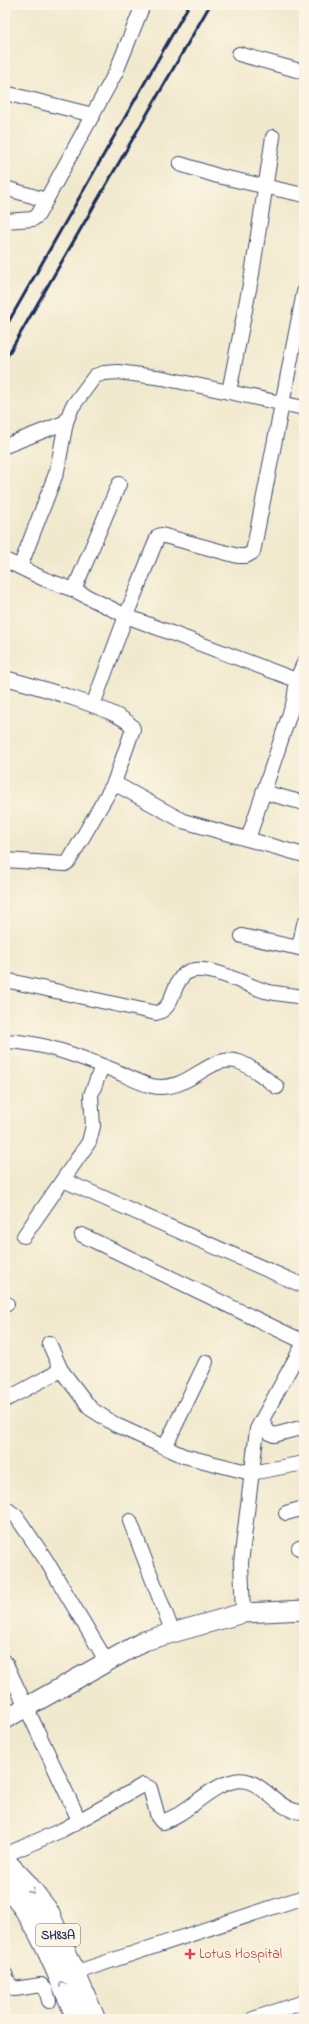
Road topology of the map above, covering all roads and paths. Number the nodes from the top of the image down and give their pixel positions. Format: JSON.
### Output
{"nodes":[{"id":1,"x":143,"y":5,"type":"edge"},
{"id":2,"x":239,"y":54,"type":"dead end"},
{"id":3,"x":304,"y":72,"type":"edge"},
{"id":4,"x":5,"y":93,"type":"edge"},
{"id":5,"x":93,"y":115,"type":"junction"},
{"id":6,"x":273,"y":137,"type":"dead end"},
{"id":7,"x":180,"y":164,"type":"dead end"},
{"id":8,"x":265,"y":187,"type":"junction"},
{"id":9,"x":5,"y":188,"type":"edge"},
{"id":10,"x":304,"y":195,"type":"edge"},
{"id":11,"x":46,"y":200,"type":"junction"},
{"id":12,"x":5,"y":221,"type":"edge"},
{"id":13,"x":304,"y":292,"type":"edge"},
{"id":14,"x":228,"y":392,"type":"junction"},
{"id":15,"x":281,"y":404,"type":"junction"},
{"id":16,"x":304,"y":408,"type":"edge"},
{"id":17,"x":66,"y":422,"type":"junction"},
{"id":18,"x":5,"y":446,"type":"edge"},
{"id":19,"x":119,"y":484,"type":"dead end"},
{"id":20,"x":5,"y":560,"type":"edge"},
{"id":21,"x":20,"y":567,"type":"junction"},
{"id":22,"x":74,"y":590,"type":"junction"},
{"id":23,"x":126,"y":616,"type":"junction"},
{"id":24,"x":304,"y":663,"type":"edge"},
{"id":25,"x":5,"y":678,"type":"edge"},
{"id":26,"x":300,"y":681,"type":"edge"},
{"id":27,"x":93,"y":705,"type":"junction"},
{"id":28,"x":114,"y":782,"type":"junction"},
{"id":29,"x":263,"y":792,"type":"junction"},
{"id":30,"x":304,"y":803,"type":"edge"},
{"id":31,"x":248,"y":839,"type":"junction"},
{"id":32,"x":304,"y":855,"type":"edge"},
{"id":33,"x":5,"y":860,"type":"edge"},
{"id":34,"x":304,"y":924,"type":"edge"},
{"id":35,"x":242,"y":936,"type":"dead end"},
{"id":36,"x":302,"y":949,"type":"edge"},
{"id":37,"x":5,"y":980,"type":"edge"},
{"id":38,"x":304,"y":997,"type":"edge"},
{"id":39,"x":5,"y":1041,"type":"edge"},
{"id":40,"x":102,"y":1066,"type":"junction"},
{"id":41,"x":277,"y":1087,"type":"dead end"},
{"id":42,"x":63,"y":1180,"type":"junction"},
{"id":43,"x":82,"y":1235,"type":"dead end"},
{"id":44,"x":24,"y":1236,"type":"dead end"},
{"id":45,"x":304,"y":1286,"type":"edge"},
{"id":46,"x":49,"y":1343,"type":"dead end"},
{"id":47,"x":304,"y":1343,"type":"edge"},
{"id":48,"x":206,"y":1362,"type":"dead end"},
{"id":49,"x":61,"y":1370,"type":"junction"},
{"id":50,"x":5,"y":1400,"type":"edge"},
{"id":51,"x":262,"y":1420,"type":"junction"},
{"id":52,"x":304,"y":1427,"type":"edge"},
{"id":53,"x":165,"y":1447,"type":"junction"},
{"id":54,"x":304,"y":1463,"type":"edge"},
{"id":55,"x":252,"y":1473,"type":"junction"},
{"id":56,"x":5,"y":1508,"type":"edge"},
{"id":57,"x":304,"y":1508,"type":"edge"},
{"id":58,"x":286,"y":1513,"type":"dead end"},
{"id":59,"x":130,"y":1521,"type":"dead end"},
{"id":60,"x":304,"y":1610,"type":"edge"},
{"id":61,"x":243,"y":1614,"type":"junction"},
{"id":62,"x":173,"y":1633,"type":"junction"},
{"id":63,"x":5,"y":1662,"type":"edge"},
{"id":64,"x":107,"y":1662,"type":"junction"},
{"id":65,"x":26,"y":1707,"type":"junction"},
{"id":66,"x":5,"y":1719,"type":"edge"},
{"id":67,"x":304,"y":1812,"type":"edge"},
{"id":68,"x":79,"y":1820,"type":"junction"},
{"id":69,"x":6,"y":1858,"type":"edge"},
{"id":70,"x":8,"y":1889,"type":"edge"},
{"id":71,"x":304,"y":1897,"type":"edge"},
{"id":72,"x":74,"y":1973,"type":"junction"},
{"id":73,"x":5,"y":1974,"type":"edge"},
{"id":74,"x":49,"y":2001,"type":"dead end"},
{"id":75,"x":304,"y":2002,"type":"edge"},
{"id":76,"x":78,"y":2019,"type":"edge"},
{"id":77,"x":94,"y":2019,"type":"edge"},
{"id":78,"x":253,"y":2019,"type":"edge"}],
"edges":[{"from":1,"to":5,"type":"street"},
{"from":2,"to":3,"type":"street"},
{"from":4,"to":5,"type":"street"},
{"from":5,"to":11,"type":"street"},
{"from":6,"to":8,"type":"street"},
{"from":7,"to":8,"type":"street"},
{"from":8,"to":10,"type":"street"},
{"from":8,"to":14,"type":"street"},
{"from":9,"to":11,"type":"street"},
{"from":11,"to":12,"type":"street"},
{"from":13,"to":15,"type":"street"},
{"from":14,"to":15,"type":"street"},
{"from":14,"to":17,"type":"street"},
{"from":15,"to":16,"type":"street"},
{"from":15,"to":23,"type":"street"},
{"from":17,"to":18,"type":"street"},
{"from":17,"to":21,"type":"street"},
{"from":19,"to":22,"type":"street"},
{"from":20,"to":21,"type":"street"},
{"from":21,"to":22,"type":"street"},
{"from":22,"to":23,"type":"street"},
{"from":23,"to":26,"type":"street"},
{"from":23,"to":27,"type":"street"},
{"from":24,"to":26,"type":"street"},
{"from":25,"to":27,"type":"street"},
{"from":26,"to":29,"type":"street"},
{"from":27,"to":28,"type":"street"},
{"from":28,"to":31,"type":"street"},
{"from":28,"to":33,"type":"street"},
{"from":29,"to":30,"type":"street"},
{"from":29,"to":31,"type":"street"},
{"from":31,"to":32,"type":"street"},
{"from":34,"to":36,"type":"street"},
{"from":35,"to":36,"type":"street"},
{"from":37,"to":38,"type":"street"},
{"from":39,"to":40,"type":"street"},
{"from":40,"to":41,"type":"street"},
{"from":40,"to":42,"type":"street"},
{"from":42,"to":44,"type":"street"},
{"from":42,"to":45,"type":"street"},
{"from":43,"to":47,"type":"street"},
{"from":46,"to":49,"type":"street"},
{"from":47,"to":51,"type":"street"},
{"from":48,"to":53,"type":"street"},
{"from":49,"to":50,"type":"street"},
{"from":49,"to":53,"type":"street"},
{"from":51,"to":52,"type":"street"},
{"from":51,"to":55,"type":"street"},
{"from":53,"to":55,"type":"street"},
{"from":54,"to":55,"type":"street"},
{"from":55,"to":61,"type":"street"},
{"from":56,"to":64,"type":"street"},
{"from":57,"to":58,"type":"street"},
{"from":59,"to":62,"type":"street"},
{"from":60,"to":61,"type":"street"},
{"from":61,"to":62,"type":"street"},
{"from":62,"to":64,"type":"street"},
{"from":63,"to":65,"type":"street"},
{"from":64,"to":65,"type":"street"},
{"from":65,"to":66,"type":"street"},
{"from":65,"to":68,"type":"street"},
{"from":67,"to":68,"type":"street"},
{"from":68,"to":69,"type":"street"},
{"from":69,"to":70,"type":"street"},
{"from":69,"to":72,"type":"main road","number":"SH83A","one_way":true},
{"from":76,"to":70,"type":"main road","number":"SH83A","one_way":true},
{"from":71,"to":72,"type":"street"},
{"from":72,"to":77,"type":"main road","number":"SH83A"},
{"from":73,"to":74,"type":"street"},
{"from":75,"to":78,"type":"street"}]}
